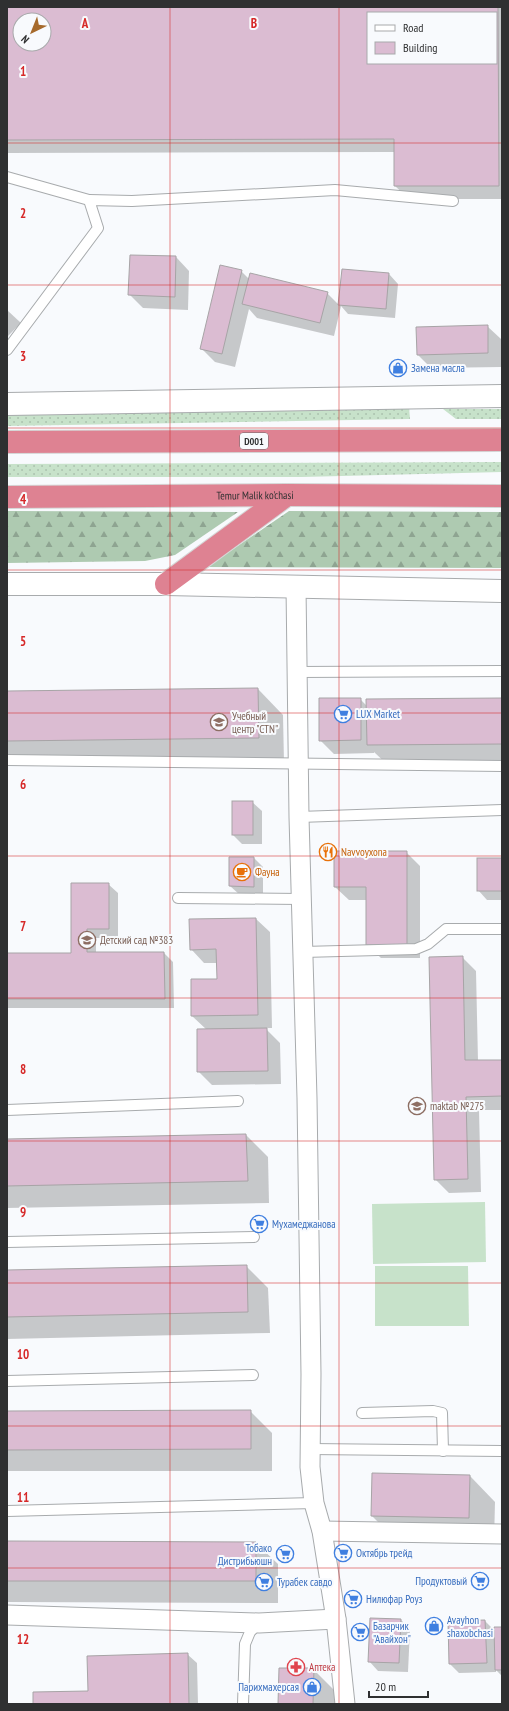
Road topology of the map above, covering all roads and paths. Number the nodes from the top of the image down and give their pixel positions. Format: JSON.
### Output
{"nodes":[{"id":1,"x":7,"y":177,"type":"edge"},
{"id":2,"x":89,"y":200,"type":"junction"},
{"id":3,"x":453,"y":200,"type":"dead end"},
{"id":4,"x":7,"y":350,"type":"edge"},
{"id":5,"x":502,"y":396,"type":"edge"},
{"id":6,"x":7,"y":404,"type":"edge"},
{"id":7,"x":502,"y":440,"type":"edge"},
{"id":8,"x":7,"y":442,"type":"edge"},
{"id":9,"x":287,"y":495,"type":"junction"},
{"id":10,"x":7,"y":496,"type":"edge"},
{"id":11,"x":502,"y":496,"type":"edge"},
{"id":12,"x":7,"y":584,"type":"edge"},
{"id":13,"x":166,"y":584,"type":"junction"},
{"id":14,"x":296,"y":587,"type":"junction"},
{"id":15,"x":502,"y":591,"type":"edge"},
{"id":16,"x":502,"y":671,"type":"edge"},
{"id":17,"x":298,"y":672,"type":"junction"},
{"id":18,"x":7,"y":760,"type":"edge"},
{"id":19,"x":298,"y":763,"type":"junction"},
{"id":20,"x":502,"y":766,"type":"edge"},
{"id":21,"x":502,"y":810,"type":"edge"},
{"id":22,"x":299,"y":817,"type":"junction"},
{"id":23,"x":178,"y":898,"type":"dead end"},
{"id":24,"x":301,"y":899,"type":"junction"},
{"id":25,"x":502,"y":929,"type":"edge"},
{"id":26,"x":303,"y":952,"type":"junction"},
{"id":27,"x":238,"y":1101,"type":"dead end"},
{"id":28,"x":7,"y":1110,"type":"edge"},
{"id":29,"x":254,"y":1237,"type":"dead end"},
{"id":30,"x":7,"y":1242,"type":"edge"},
{"id":31,"x":253,"y":1375,"type":"dead end"},
{"id":32,"x":7,"y":1381,"type":"edge"},
{"id":33,"x":362,"y":1413,"type":"dead end"},
{"id":34,"x":310,"y":1449,"type":"junction"},
{"id":35,"x":443,"y":1451,"type":"junction"},
{"id":36,"x":502,"y":1451,"type":"edge"},
{"id":37,"x":314,"y":1503,"type":"junction"},
{"id":38,"x":7,"y":1511,"type":"edge"},
{"id":39,"x":322,"y":1531,"type":"junction"},
{"id":40,"x":502,"y":1534,"type":"edge"},
{"id":41,"x":7,"y":1615,"type":"edge"},
{"id":42,"x":336,"y":1619,"type":"junction"},
{"id":43,"x":259,"y":1623,"type":"junction"},
{"id":44,"x":243,"y":1704,"type":"edge"},
{"id":45,"x":345,"y":1704,"type":"edge"}],
"edges":[{"from":1,"to":2,"type":"lane"},
{"from":2,"to":3,"type":"lane"},
{"from":2,"to":4,"type":"lane"},
{"from":5,"to":6,"type":"street"},
{"from":7,"to":8,"type":"highway","number":"D001"},
{"from":9,"to":10,"type":"highway","name":"Temur Malik ko'chasi"},
{"from":9,"to":11,"type":"highway","name":"Temur Malik ko'chasi"},
{"from":9,"to":13,"type":"highway"},
{"from":12,"to":13,"type":"street"},
{"from":13,"to":14,"type":"street"},
{"from":14,"to":15,"type":"street"},
{"from":14,"to":17,"type":"street"},
{"from":16,"to":17,"type":"lane"},
{"from":17,"to":19,"type":"street"},
{"from":18,"to":19,"type":"lane"},
{"from":19,"to":20,"type":"lane"},
{"from":19,"to":22,"type":"street"},
{"from":21,"to":22,"type":"lane"},
{"from":22,"to":24,"type":"street"},
{"from":23,"to":24,"type":"lane"},
{"from":24,"to":26,"type":"street"},
{"from":25,"to":26,"type":"lane"},
{"from":26,"to":34,"type":"street"},
{"from":27,"to":28,"type":"lane"},
{"from":29,"to":30,"type":"lane"},
{"from":31,"to":32,"type":"lane"},
{"from":33,"to":35,"type":"lane"},
{"from":34,"to":35,"type":"lane"},
{"from":34,"to":37,"type":"street"},
{"from":35,"to":36,"type":"lane"},
{"from":37,"to":38,"type":"lane"},
{"from":37,"to":39,"type":"street"},
{"from":39,"to":40,"type":"street"},
{"from":39,"to":42,"type":"street"},
{"from":41,"to":43,"type":"street"},
{"from":42,"to":43,"type":"street"},
{"from":42,"to":45,"type":"street"},
{"from":43,"to":44,"type":"lane"}]}
